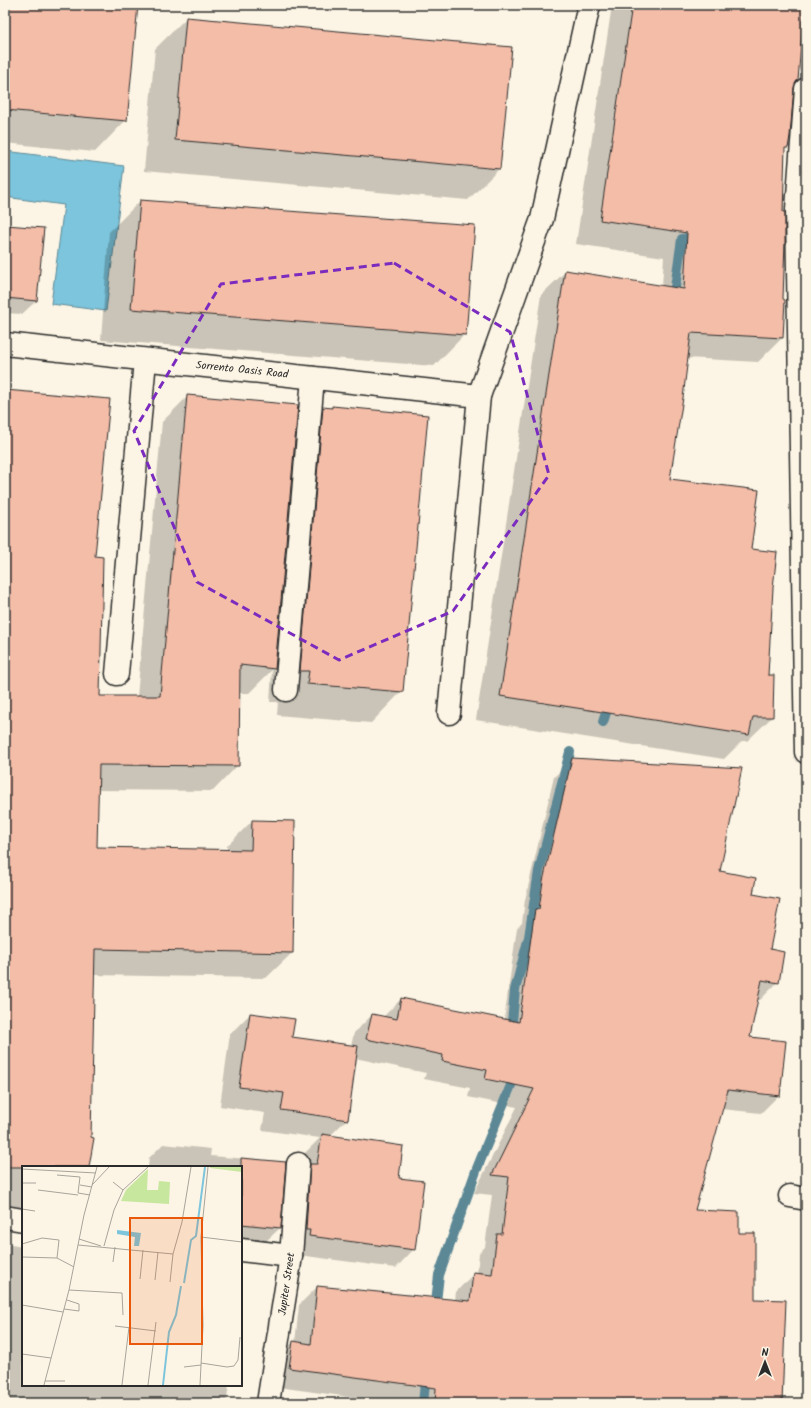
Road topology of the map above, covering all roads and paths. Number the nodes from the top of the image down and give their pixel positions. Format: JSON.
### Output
{"nodes":[{"id":1,"x":589,"y":5,"type":"edge"},
{"id":2,"x":806,"y":89,"type":"edge"},
{"id":3,"x":802,"y":209,"type":"edge"},
{"id":4,"x":5,"y":344,"type":"edge"},
{"id":5,"x":145,"y":360,"type":"junction"},
{"id":6,"x":313,"y":378,"type":"junction"},
{"id":7,"x":480,"y":396,"type":"junction"},
{"id":8,"x":118,"y":674,"type":"dead end"},
{"id":9,"x":286,"y":690,"type":"dead end"},
{"id":10,"x":449,"y":712,"type":"dead end"},
{"id":11,"x":806,"y":752,"type":"edge"},
{"id":12,"x":298,"y":1164,"type":"dead end"},
{"id":13,"x":5,"y":1218,"type":"edge"},
{"id":14,"x":22,"y":1220,"type":"edge"},
{"id":15,"x":242,"y":1250,"type":"edge"},
{"id":16,"x":291,"y":1256,"type":"junction"},
{"id":17,"x":268,"y":1403,"type":"edge"}],
"edges":[{"from":1,"to":7,"type":"street"},
{"from":2,"to":3,"type":"street"},
{"from":3,"to":11,"type":"street"},
{"from":4,"to":5,"type":"street","name":"Sorrento Oasis Road"},
{"from":5,"to":6,"type":"street","name":"Sorrento Oasis Road"},
{"from":5,"to":8,"type":"street"},
{"from":6,"to":7,"type":"street","name":"Sorrento Oasis Road"},
{"from":6,"to":9,"type":"street"},
{"from":7,"to":10,"type":"street"},
{"from":12,"to":16,"type":"street","name":"Jupiter Street"},
{"from":13,"to":14,"type":"street"},
{"from":15,"to":16,"type":"street"},
{"from":16,"to":17,"type":"street","name":"Jupiter Street"}]}
